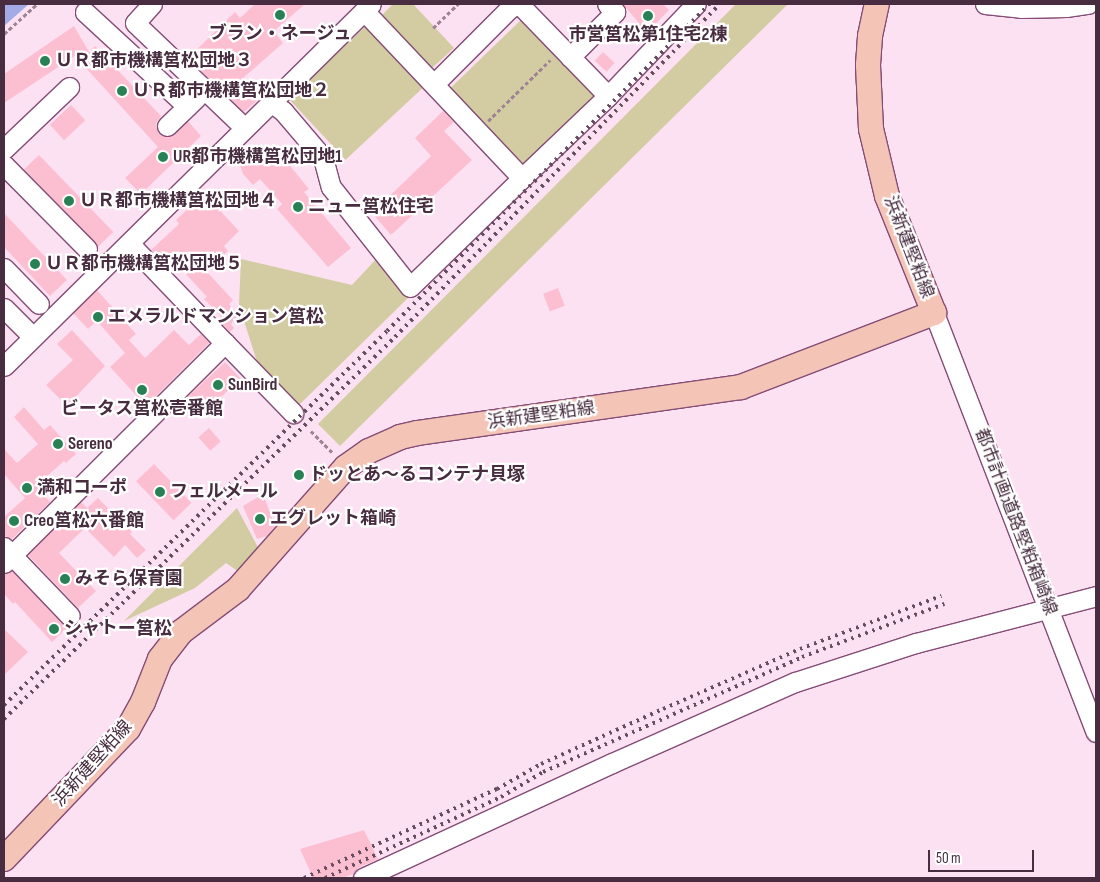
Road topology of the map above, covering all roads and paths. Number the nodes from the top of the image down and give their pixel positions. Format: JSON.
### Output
{"nodes":[{"id":1,"x":37,"y":4,"type":"edge"},
{"id":2,"x":152,"y":4,"type":"edge"},
{"id":3,"x":458,"y":4,"type":"edge"},
{"id":4,"x":519,"y":4,"type":"edge"},
{"id":5,"x":607,"y":4,"type":"edge"},
{"id":6,"x":696,"y":4,"type":"edge"},
{"id":7,"x":877,"y":4,"type":"edge"},
{"id":8,"x":985,"y":4,"type":"edge"},
{"id":9,"x":1088,"y":4,"type":"edge"},
{"id":10,"x":368,"y":7,"type":"edge"},
{"id":11,"x":85,"y":12,"type":"dead end"},
{"id":12,"x":135,"y":23,"type":"junction"},
{"id":13,"x":433,"y":28,"type":"dead end"},
{"id":14,"x":4,"y":34,"type":"edge"},
{"id":15,"x":114,"y":38,"type":"junction"},
{"id":16,"x":566,"y":53,"type":"junction"},
{"id":17,"x":434,"y":84,"type":"junction"},
{"id":18,"x":69,"y":87,"type":"dead end"},
{"id":19,"x":204,"y":90,"type":"junction"},
{"id":20,"x":608,"y":96,"type":"junction"},
{"id":21,"x":272,"y":103,"type":"junction"},
{"id":22,"x":187,"y":106,"type":"junction"},
{"id":23,"x":167,"y":126,"type":"dead end"},
{"id":24,"x":245,"y":128,"type":"junction"},
{"id":25,"x":478,"y":130,"type":"junction"},
{"id":26,"x":4,"y":149,"type":"edge"},
{"id":27,"x":4,"y":165,"type":"edge"},
{"id":28,"x":522,"y":178,"type":"junction"},
{"id":29,"x":129,"y":243,"type":"junction"},
{"id":30,"x":87,"y":249,"type":"dead end"},
{"id":31,"x":4,"y":268,"type":"edge"},
{"id":32,"x":39,"y":304,"type":"dead end"},
{"id":33,"x":4,"y":308,"type":"edge"},
{"id":34,"x":934,"y":313,"type":"junction"},
{"id":35,"x":33,"y":337,"type":"junction"},
{"id":36,"x":226,"y":343,"type":"junction"},
{"id":37,"x":4,"y":366,"type":"edge"},
{"id":38,"x":294,"y":413,"type":"dead end"},
{"id":39,"x":311,"y":430,"type":"dead end"},
{"id":40,"x":346,"y":467,"type":"junction"},
{"id":41,"x":6,"y":555,"type":"edge"},
{"id":42,"x":1096,"y":596,"type":"edge"},
{"id":43,"x":1048,"y":608,"type":"junction"},
{"id":44,"x":70,"y":616,"type":"dead end"},
{"id":45,"x":1096,"y":732,"type":"edge"},
{"id":46,"x":4,"y":859,"type":"edge"},
{"id":47,"x":363,"y":878,"type":"edge"}],
"edges":[{"from":1,"to":14,"type":"path"},
{"from":2,"to":12,"type":"street"},
{"from":3,"to":13,"type":"path"},
{"from":4,"to":16,"type":"street"},
{"from":4,"to":17,"type":"street"},
{"from":5,"to":16,"type":"street"},
{"from":6,"to":20,"type":"street"},
{"from":7,"to":34,"type":"main road","name":"浜新建堅粕線"},
{"from":8,"to":9,"type":"street"},
{"from":10,"to":17,"type":"street"},
{"from":10,"to":21,"type":"street"},
{"from":11,"to":15,"type":"street"},
{"from":12,"to":15,"type":"street"},
{"from":12,"to":19,"type":"street"},
{"from":15,"to":22,"type":"street"},
{"from":16,"to":20,"type":"street"},
{"from":16,"to":25,"type":"path"},
{"from":17,"to":25,"type":"street"},
{"from":18,"to":26,"type":"street"},
{"from":19,"to":22,"type":"street"},
{"from":19,"to":24,"type":"street"},
{"from":20,"to":28,"type":"street"},
{"from":21,"to":24,"type":"street"},
{"from":21,"to":28,"type":"street"},
{"from":22,"to":23,"type":"street"},
{"from":24,"to":29,"type":"street"},
{"from":25,"to":28,"type":"street"},
{"from":27,"to":30,"type":"street"},
{"from":29,"to":35,"type":"street"},
{"from":29,"to":36,"type":"street"},
{"from":31,"to":32,"type":"street"},
{"from":33,"to":35,"type":"street"},
{"from":34,"to":40,"type":"main road","name":"浜新建堅粕線"},
{"from":34,"to":43,"type":"street","name":"都市計画道路堅粕箱崎線"},
{"from":35,"to":37,"type":"street"},
{"from":36,"to":38,"type":"street"},
{"from":36,"to":41,"type":"street"},
{"from":39,"to":40,"type":"path"},
{"from":40,"to":46,"type":"main road","name":"浜新建堅粕線"},
{"from":41,"to":44,"type":"street"},
{"from":42,"to":43,"type":"street"},
{"from":43,"to":45,"type":"street","name":"都市計画道路堅粕箱崎線"},
{"from":43,"to":47,"type":"street"}]}
